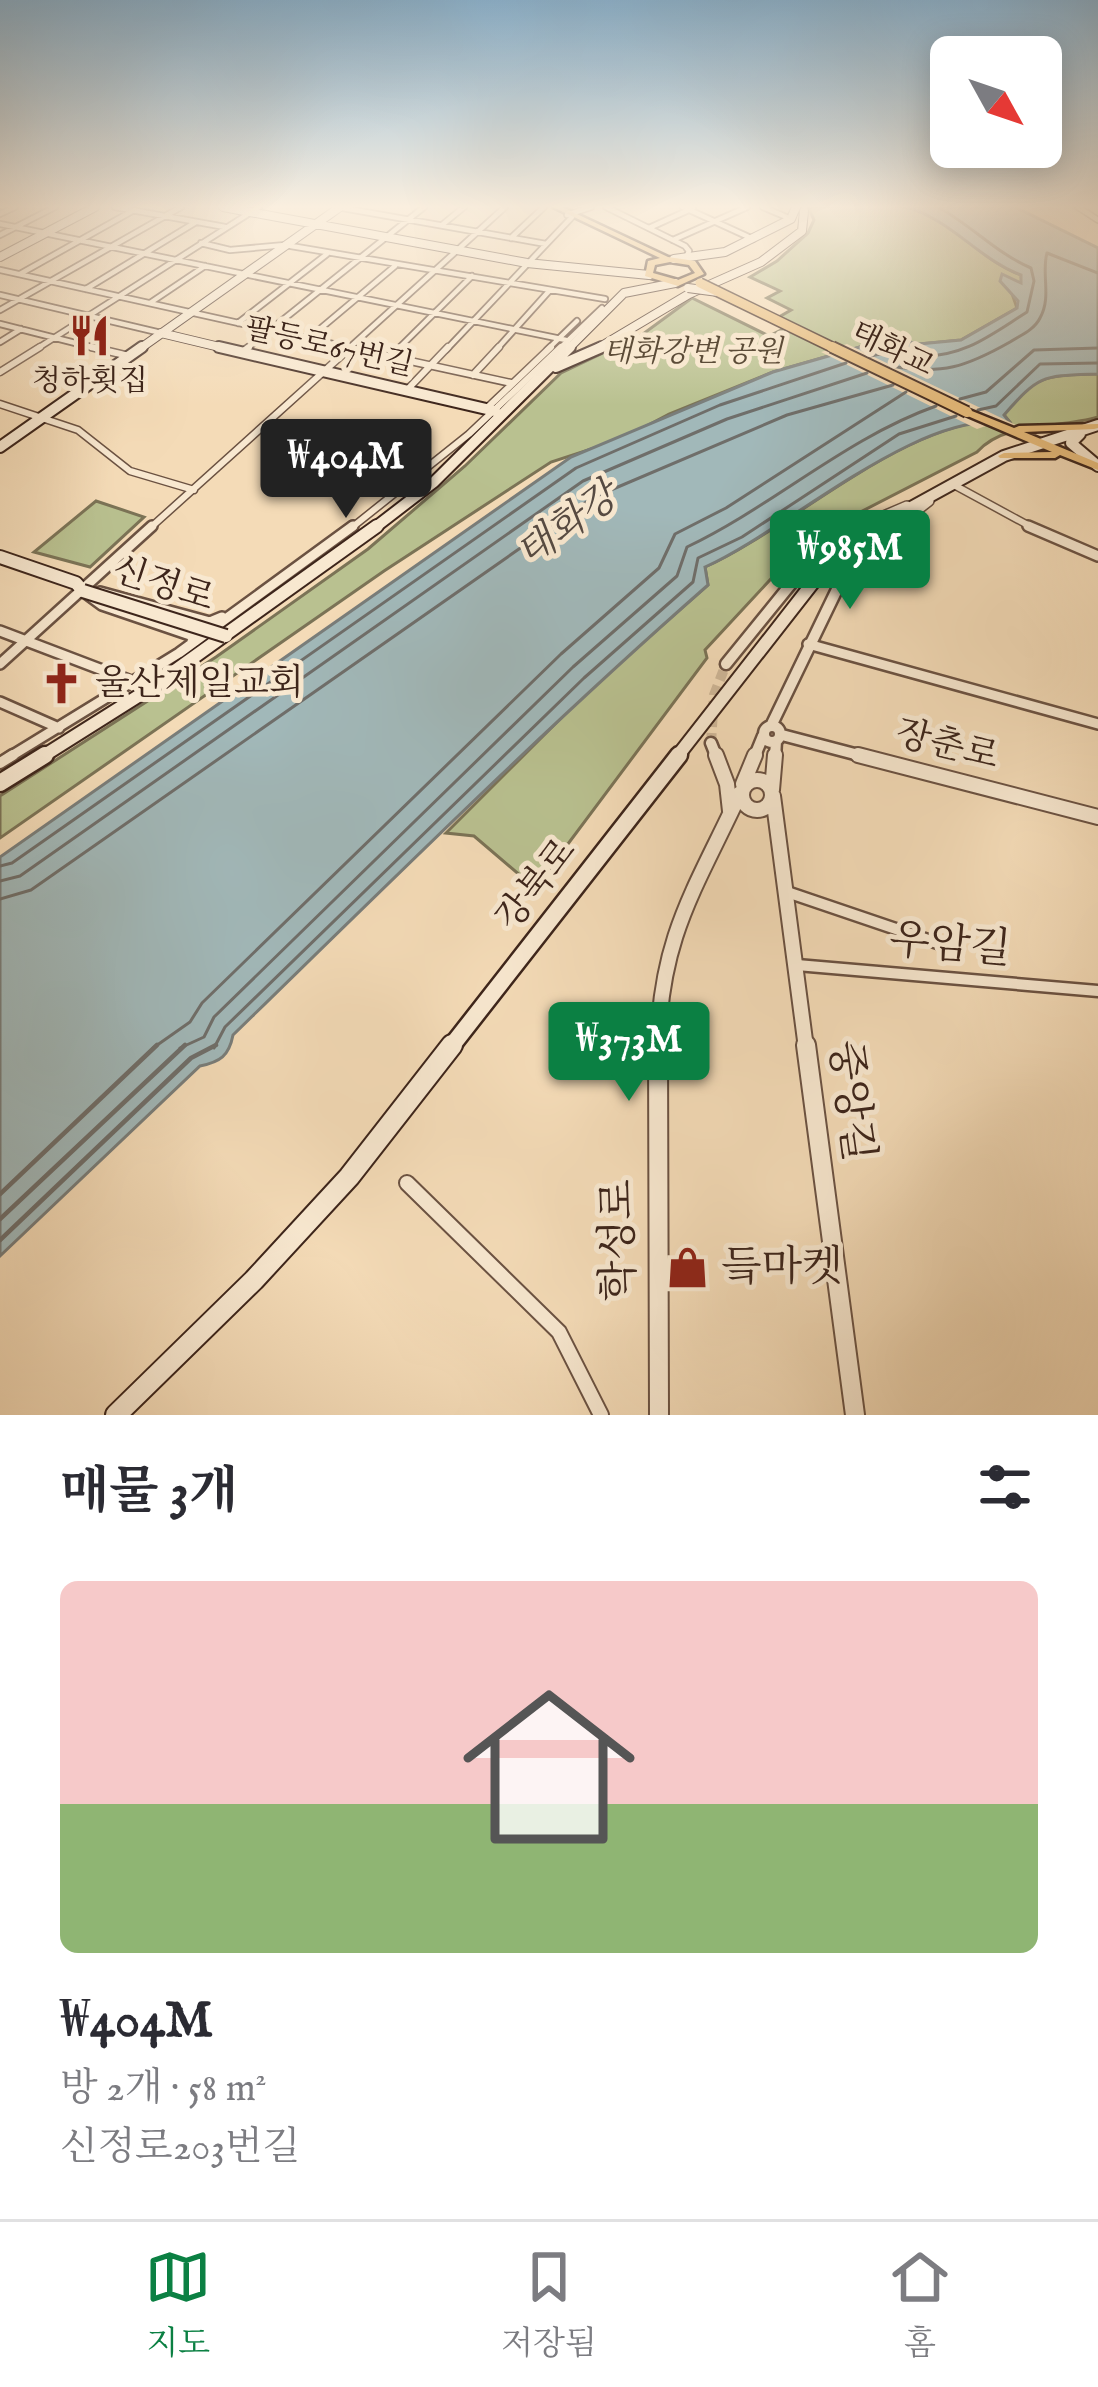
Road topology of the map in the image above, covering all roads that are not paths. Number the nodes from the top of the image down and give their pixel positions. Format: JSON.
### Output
{"nodes":[{"id":1,"x":15,"y":273,"type":"edge"},
{"id":2,"x":65,"y":273,"type":"edge"},
{"id":3,"x":112,"y":273,"type":"edge"},
{"id":4,"x":155,"y":273,"type":"edge"},
{"id":5,"x":195,"y":273,"type":"edge"},
{"id":6,"x":240,"y":273,"type":"edge"},
{"id":7,"x":302,"y":273,"type":"edge"},
{"id":8,"x":341,"y":273,"type":"edge"},
{"id":9,"x":386,"y":273,"type":"edge"},
{"id":10,"x":429,"y":273,"type":"edge"},
{"id":11,"x":462,"y":273,"type":"edge"},
{"id":12,"x":517,"y":273,"type":"edge"},
{"id":13,"x":642,"y":273,"type":"edge"},
{"id":14,"x":661,"y":273,"type":"edge"},
{"id":15,"x":698,"y":273,"type":"edge"},
{"id":16,"x":702,"y":273,"type":"edge"},
{"id":17,"x":736,"y":273,"type":"edge"},
{"id":18,"x":20,"y":274,"type":"joint"},
{"id":19,"x":245,"y":274,"type":"junction"},
{"id":20,"x":472,"y":275,"type":"junction"},
{"id":21,"x":51,"y":281,"type":"junction"},
{"id":22,"x":509,"y":282,"type":"junction"},
{"id":23,"x":695,"y":282,"type":"junction"},
{"id":24,"x":289,"y":283,"type":"junction"},
{"id":25,"x":675,"y":283,"type":"junction"},
{"id":26,"x":86,"y":289,"type":"junction"},
{"id":27,"x":550,"y":289,"type":"junction"},
{"id":28,"x":321,"y":290,"type":"junction"},
{"id":29,"x":625,"y":292,"type":"junction"},
{"id":30,"x":0,"y":295,"type":"edge"},
{"id":31,"x":118,"y":296,"type":"junction"},
{"id":32,"x":357,"y":297,"type":"junction"},
{"id":33,"x":20,"y":299,"type":"junction"},
{"id":34,"x":150,"y":303,"type":"junction"},
{"id":35,"x":394,"y":304,"type":"junction"},
{"id":36,"x":606,"y":304,"type":"junction"},
{"id":37,"x":0,"y":310,"type":"edge"},
{"id":38,"x":191,"y":312,"type":"junction"},
{"id":39,"x":435,"y":313,"type":"junction"},
{"id":40,"x":657,"y":313,"type":"junction"},
{"id":41,"x":88,"y":315,"type":"junction"},
{"id":42,"x":473,"y":321,"type":"junction"},
{"id":43,"x":238,"y":323,"type":"junction"},
{"id":44,"x":0,"y":324,"type":"edge"},
{"id":45,"x":21,"y":329,"type":"junction"},
{"id":46,"x":513,"y":329,"type":"junction"},
{"id":47,"x":270,"y":330,"type":"junction"},
{"id":48,"x":161,"y":333,"type":"junction"},
{"id":49,"x":54,"y":338,"type":"junction"},
{"id":50,"x":308,"y":339,"type":"junction"},
{"id":51,"x":561,"y":339,"type":"junction"},
{"id":52,"x":0,"y":342,"type":"edge"},
{"id":53,"x":346,"y":347,"type":"junction"},
{"id":54,"x":242,"y":352,"type":"junction"},
{"id":55,"x":129,"y":356,"type":"junction"},
{"id":56,"x":390,"y":357,"type":"junction"},
{"id":57,"x":431,"y":365,"type":"junction"},
{"id":58,"x":320,"y":370,"type":"junction"},
{"id":59,"x":0,"y":372,"type":"edge"},
{"id":60,"x":546,"y":374,"type":"junction"},
{"id":61,"x":473,"y":375,"type":"junction"},
{"id":62,"x":511,"y":383,"type":"junction"},
{"id":63,"x":407,"y":390,"type":"junction"},
{"id":64,"x":1,"y":405,"type":"edge"},
{"id":65,"x":490,"y":410,"type":"junction"},
{"id":66,"x":967,"y":412,"type":"junction"},
{"id":67,"x":44,"y":416,"type":"junction"},
{"id":68,"x":1093,"y":426,"type":"edge"},
{"id":69,"x":1004,"y":432,"type":"junction"},
{"id":70,"x":1040,"y":443,"type":"junction"},
{"id":71,"x":0,"y":447,"type":"edge"},
{"id":72,"x":1004,"y":456,"type":"junction"},
{"id":73,"x":1079,"y":459,"type":"junction"},
{"id":74,"x":991,"y":463,"type":"junction"},
{"id":75,"x":1098,"y":467,"type":"edge"},
{"id":76,"x":954,"y":485,"type":"junction"},
{"id":77,"x":194,"y":490,"type":"junction"},
{"id":78,"x":931,"y":499,"type":"junction"},
{"id":79,"x":340,"y":537,"type":"junction"},
{"id":80,"x":1098,"y":556,"type":"edge"},
{"id":81,"x":0,"y":557,"type":"edge"},
{"id":82,"x":0,"y":567,"type":"edge"},
{"id":83,"x":43,"y":576,"type":"junction"},
{"id":84,"x":83,"y":591,"type":"junction"},
{"id":85,"x":0,"y":631,"type":"edge"},
{"id":86,"x":226,"y":636,"type":"junction"},
{"id":87,"x":25,"y":640,"type":"junction"},
{"id":88,"x":808,"y":644,"type":"junction"},
{"id":89,"x":190,"y":646,"type":"junction"},
{"id":90,"x":0,"y":664,"type":"edge"},
{"id":91,"x":726,"y":664,"type":"tunnel mouth"},
{"id":92,"x":134,"y":682,"type":"junction"},
{"id":93,"x":0,"y":702,"type":"edge"},
{"id":94,"x":1098,"y":724,"type":"edge"},
{"id":95,"x":59,"y":728,"type":"junction"},
{"id":96,"x":773,"y":734,"type":"junction"},
{"id":97,"x":711,"y":743,"type":"tunnel mouth"},
{"id":98,"x":0,"y":763,"type":"edge"},
{"id":99,"x":0,"y":783,"type":"edge"},
{"id":100,"x":772,"y":793,"type":"junction"},
{"id":101,"x":739,"y":794,"type":"junction"},
{"id":102,"x":1098,"y":817,"type":"edge"},
{"id":103,"x":787,"y":892,"type":"junction"},
{"id":104,"x":946,"y":946,"type":"dead end"},
{"id":105,"x":797,"y":965,"type":"junction"},
{"id":106,"x":1098,"y":991,"type":"edge"},
{"id":107,"x":407,"y":1183,"type":"dead end"},
{"id":108,"x":116,"y":1415,"type":"edge"},
{"id":109,"x":601,"y":1415,"type":"edge"},
{"id":110,"x":659,"y":1415,"type":"edge"},
{"id":111,"x":855,"y":1415,"type":"edge"}],
"edges":[{"from":1,"to":18,"type":"street"},
{"from":2,"to":21,"type":"street"},
{"from":3,"to":26,"type":"street"},
{"from":4,"to":31,"type":"street"},
{"from":5,"to":34,"type":"street"},
{"from":6,"to":19,"type":"street"},
{"from":7,"to":24,"type":"street"},
{"from":8,"to":28,"type":"street"},
{"from":9,"to":32,"type":"street"},
{"from":10,"to":35,"type":"street"},
{"from":11,"to":20,"type":"street"},
{"from":12,"to":22,"type":"street"},
{"from":13,"to":29,"type":"main road"},
{"from":14,"to":25,"type":"main road"},
{"from":15,"to":23,"type":"main road"},
{"from":16,"to":23,"type":"main road"},
{"from":17,"to":40,"type":"main road"},
{"from":18,"to":21,"type":"street"},
{"from":19,"to":24,"type":"street"},
{"from":19,"to":38,"type":"main road"},
{"from":20,"to":22,"type":"street"},
{"from":20,"to":39,"type":"street"},
{"from":21,"to":26,"type":"street"},
{"from":21,"to":33,"type":"street"},
{"from":22,"to":27,"type":"street"},
{"from":22,"to":42,"type":"street"},
{"from":23,"to":25,"type":"main road"},
{"from":23,"to":29,"type":"main road"},
{"from":23,"to":66,"type":"main road","name":"태화교","bridge":true},
{"from":24,"to":28,"type":"street"},
{"from":24,"to":43,"type":"street"},
{"from":25,"to":29,"type":"main road"},
{"from":26,"to":31,"type":"street"},
{"from":27,"to":36,"type":"street"},
{"from":27,"to":46,"type":"street"},
{"from":28,"to":32,"type":"street"},
{"from":28,"to":47,"type":"street"},
{"from":29,"to":36,"type":"main road"},
{"from":30,"to":33,"type":"street"},
{"from":31,"to":34,"type":"street"},
{"from":31,"to":41,"type":"street"},
{"from":32,"to":35,"type":"street"},
{"from":32,"to":50,"type":"street"},
{"from":33,"to":37,"type":"street"},
{"from":33,"to":41,"type":"street"},
{"from":34,"to":38,"type":"street"},
{"from":35,"to":39,"type":"street"},
{"from":35,"to":53,"type":"street"},
{"from":36,"to":40,"type":"main road"},
{"from":36,"to":51,"type":"street"},
{"from":36,"to":60,"type":"main road"},
{"from":38,"to":43,"type":"street"},
{"from":38,"to":48,"type":"main road"},
{"from":39,"to":42,"type":"street"},
{"from":39,"to":56,"type":"street"},
{"from":40,"to":60,"type":"main road"},
{"from":41,"to":48,"type":"street"},
{"from":41,"to":49,"type":"street"},
{"from":42,"to":46,"type":"street"},
{"from":42,"to":57,"type":"street"},
{"from":43,"to":47,"type":"street"},
{"from":44,"to":45,"type":"street"},
{"from":45,"to":49,"type":"street"},
{"from":45,"to":52,"type":"street"},
{"from":46,"to":51,"type":"street"},
{"from":46,"to":61,"type":"street"},
{"from":47,"to":50,"type":"street"},
{"from":47,"to":54,"type":"street"},
{"from":48,"to":54,"type":"main road","name":"팔등로67번길"},
{"from":48,"to":55,"type":"main road"},
{"from":49,"to":55,"type":"street"},
{"from":49,"to":59,"type":"street"},
{"from":50,"to":53,"type":"street"},
{"from":51,"to":62,"type":"street"},
{"from":51,"to":65,"type":"street"},
{"from":53,"to":56,"type":"street"},
{"from":53,"to":58,"type":"street"},
{"from":54,"to":58,"type":"main road","name":"팔등로67번길"},
{"from":55,"to":67,"type":"main road"},
{"from":56,"to":57,"type":"street"},
{"from":57,"to":61,"type":"street"},
{"from":57,"to":63,"type":"street"},
{"from":58,"to":63,"type":"main road","name":"팔등로67번길"},
{"from":58,"to":77,"type":"street"},
{"from":60,"to":86,"type":"main road"},
{"from":61,"to":62,"type":"street"},
{"from":62,"to":65,"type":"street"},
{"from":63,"to":65,"type":"main road","name":"팔등로67번길"},
{"from":64,"to":67,"type":"street"},
{"from":65,"to":79,"type":"street"},
{"from":66,"to":69,"type":"main road"},
{"from":66,"to":69,"type":"main road","name":"태화교"},
{"from":67,"to":71,"type":"main road"},
{"from":67,"to":77,"type":"street"},
{"from":68,"to":69,"type":"main road"},
{"from":68,"to":70,"type":"main road","name":"강북로"},
{"from":68,"to":75,"type":"main road"},
{"from":69,"to":70,"type":"main road"},
{"from":69,"to":74,"type":"main road"},
{"from":70,"to":72,"type":"main road","name":"강북로"},
{"from":70,"to":73,"type":"main road"},
{"from":72,"to":73,"type":"main road"},
{"from":72,"to":74,"type":"main road","name":"강북로"},
{"from":73,"to":75,"type":"main road"},
{"from":74,"to":76,"type":"main road","name":"강북로"},
{"from":76,"to":78,"type":"main road","name":"강북로"},
{"from":76,"to":80,"type":"street"},
{"from":77,"to":84,"type":"street"},
{"from":78,"to":88,"type":"street","name":"학성로"},
{"from":78,"to":91,"type":"street"},
{"from":78,"to":108,"type":"main road","name":"강북로"},
{"from":79,"to":84,"type":"street"},
{"from":79,"to":89,"type":"street"},
{"from":81,"to":83,"type":"main road","name":"신정로"},
{"from":82,"to":83,"type":"main road","name":"신정로"},
{"from":83,"to":84,"type":"main road","name":"신정로"},
{"from":84,"to":86,"type":"main road","name":"신정로","bridge":true},
{"from":84,"to":87,"type":"street"},
{"from":84,"to":89,"type":"street"},
{"from":85,"to":87,"type":"street"},
{"from":86,"to":99,"type":"main road"},
{"from":87,"to":90,"type":"street"},
{"from":87,"to":92,"type":"street"},
{"from":88,"to":94,"type":"street"},
{"from":88,"to":96,"type":"street","name":"학성로"},
{"from":89,"to":92,"type":"street"},
{"from":92,"to":95,"type":"street"},
{"from":93,"to":95,"type":"street"},
{"from":95,"to":98,"type":"street"},
{"from":96,"to":100,"type":"street","name":"중앙길"},
{"from":96,"to":101,"type":"street","name":"학성로"},
{"from":96,"to":102,"type":"street","name":"장춘로"},
{"from":97,"to":101,"type":"street"},
{"from":100,"to":101,"type":"street"},
{"from":100,"to":101,"type":"street"},
{"from":100,"to":103,"type":"street","name":"중앙길"},
{"from":101,"to":110,"type":"street","name":"학성로"},
{"from":103,"to":104,"type":"street"},
{"from":103,"to":105,"type":"street","name":"중앙길"},
{"from":105,"to":106,"type":"street","name":"우암길"},
{"from":105,"to":111,"type":"street","name":"중앙길"},
{"from":107,"to":109,"type":"street"}]}
